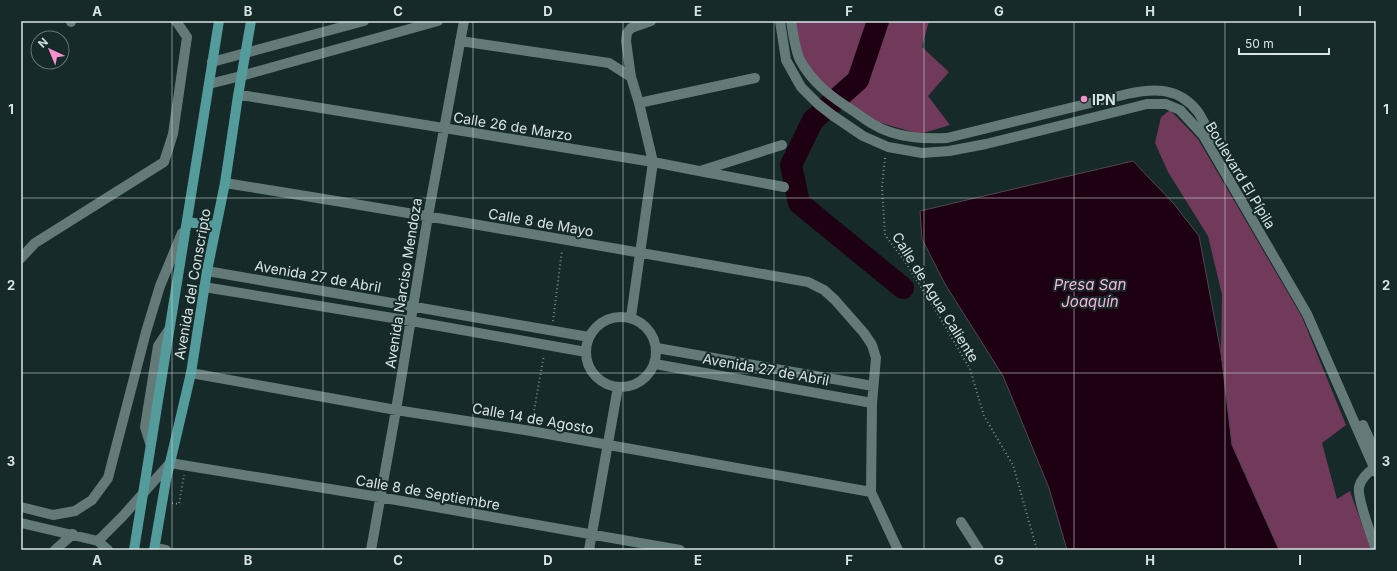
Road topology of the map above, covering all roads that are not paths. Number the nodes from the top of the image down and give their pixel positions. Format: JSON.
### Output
{"nodes":[{"id":1,"x":176,"y":21,"type":"edge"},
{"id":2,"x":219,"y":21,"type":"edge"},
{"id":3,"x":251,"y":21,"type":"edge"},
{"id":4,"x":364,"y":21,"type":"edge"},
{"id":5,"x":438,"y":21,"type":"edge"},
{"id":6,"x":464,"y":21,"type":"edge"},
{"id":7,"x":651,"y":21,"type":"edge"},
{"id":8,"x":780,"y":21,"type":"edge"},
{"id":9,"x":791,"y":21,"type":"edge"},
{"id":10,"x":460,"y":41,"type":"junction"},
{"id":11,"x":245,"y":54,"type":"junction"},
{"id":12,"x":212,"y":62,"type":"junction"},
{"id":13,"x":241,"y":76,"type":"junction"},
{"id":14,"x":631,"y":77,"type":"junction"},
{"id":15,"x":755,"y":78,"type":"dead end"},
{"id":16,"x":209,"y":84,"type":"junction"},
{"id":17,"x":238,"y":96,"type":"junction"},
{"id":18,"x":639,"y":103,"type":"junction"},
{"id":19,"x":444,"y":129,"type":"junction"},
{"id":20,"x":782,"y":146,"type":"dead end"},
{"id":21,"x":653,"y":162,"type":"junction"},
{"id":22,"x":699,"y":172,"type":"junction"},
{"id":23,"x":226,"y":183,"type":"junction"},
{"id":24,"x":784,"y":187,"type":"dead end"},
{"id":25,"x":428,"y":216,"type":"junction"},
{"id":26,"x":187,"y":222,"type":"junction"},
{"id":27,"x":216,"y":226,"type":"junction"},
{"id":28,"x":641,"y":253,"type":"junction"},
{"id":29,"x":21,"y":258,"type":"edge"},
{"id":30,"x":207,"y":271,"type":"junction"},
{"id":31,"x":204,"y":287,"type":"junction"},
{"id":32,"x":413,"y":307,"type":"junction"},
{"id":33,"x":1310,"y":313,"type":"junction"},
{"id":34,"x":631,"y":317,"type":"junction"},
{"id":35,"x":411,"y":321,"type":"junction"},
{"id":36,"x":589,"y":337,"type":"junction"},
{"id":37,"x":657,"y":348,"type":"junction"},
{"id":38,"x":586,"y":352,"type":"junction"},
{"id":39,"x":655,"y":364,"type":"junction"},
{"id":40,"x":191,"y":372,"type":"junction"},
{"id":41,"x":873,"y":386,"type":"junction"},
{"id":42,"x":618,"y":387,"type":"junction"},
{"id":43,"x":872,"y":403,"type":"junction"},
{"id":44,"x":396,"y":410,"type":"junction"},
{"id":45,"x":608,"y":445,"type":"junction"},
{"id":46,"x":1376,"y":454,"type":"edge"},
{"id":47,"x":170,"y":463,"type":"junction"},
{"id":48,"x":1375,"y":470,"type":"edge"},
{"id":49,"x":871,"y":492,"type":"junction"},
{"id":50,"x":143,"y":494,"type":"junction"},
{"id":51,"x":379,"y":497,"type":"junction"},
{"id":52,"x":21,"y":507,"type":"edge"},
{"id":53,"x":961,"y":522,"type":"dead end"},
{"id":54,"x":21,"y":523,"type":"edge"},
{"id":55,"x":73,"y":534,"type":"junction"},
{"id":56,"x":591,"y":534,"type":"junction"},
{"id":57,"x":98,"y":541,"type":"junction"},
{"id":58,"x":155,"y":549,"type":"edge"},
{"id":59,"x":55,"y":550,"type":"edge"},
{"id":60,"x":108,"y":550,"type":"edge"},
{"id":61,"x":134,"y":550,"type":"edge"},
{"id":62,"x":166,"y":550,"type":"edge"},
{"id":63,"x":371,"y":550,"type":"edge"},
{"id":64,"x":589,"y":550,"type":"edge"},
{"id":65,"x":680,"y":550,"type":"edge"},
{"id":66,"x":898,"y":550,"type":"edge"},
{"id":67,"x":979,"y":550,"type":"edge"},
{"id":68,"x":1376,"y":550,"type":"edge"}],
"edges":[{"from":1,"to":29,"type":"street"},
{"from":2,"to":12,"type":"main road","name":"Avenida del Conscripto"},
{"from":3,"to":11,"type":"main road","name":"Avenida del Conscripto"},
{"from":4,"to":11,"type":"street"},
{"from":5,"to":13,"type":"street"},
{"from":6,"to":10,"type":"street","name":"Avenida Narciso Mendoza"},
{"from":7,"to":14,"type":"street"},
{"from":8,"to":33,"type":"street","name":"Boulevard El Pípila"},
{"from":9,"to":33,"type":"street","name":"Boulevard El Pípila"},
{"from":10,"to":14,"type":"street"},
{"from":10,"to":19,"type":"street","name":"Avenida Narciso Mendoza"},
{"from":11,"to":12,"type":"street"},
{"from":11,"to":13,"type":"main road","name":"Avenida del Conscripto"},
{"from":12,"to":16,"type":"main road","name":"Avenida del Conscripto"},
{"from":13,"to":16,"type":"street"},
{"from":13,"to":17,"type":"main road","name":"Avenida del Conscripto"},
{"from":14,"to":18,"type":"street"},
{"from":15,"to":18,"type":"street"},
{"from":16,"to":26,"type":"main road","name":"Avenida del Conscripto"},
{"from":17,"to":19,"type":"street","name":"Calle 26 de Marzo"},
{"from":17,"to":23,"type":"main road","name":"Avenida del Conscripto"},
{"from":18,"to":21,"type":"street"},
{"from":19,"to":21,"type":"street","name":"Calle 26 de Marzo"},
{"from":19,"to":25,"type":"street","name":"Avenida Narciso Mendoza"},
{"from":20,"to":22,"type":"street"},
{"from":21,"to":22,"type":"street","name":"Calle 26 de Marzo"},
{"from":21,"to":28,"type":"street"},
{"from":22,"to":24,"type":"street","name":"Calle 26 de Marzo"},
{"from":23,"to":25,"type":"street","name":"Calle 8 de Mayo"},
{"from":23,"to":27,"type":"main road","name":"Avenida del Conscripto"},
{"from":25,"to":28,"type":"street","name":"Calle 8 de Mayo"},
{"from":25,"to":32,"type":"street","name":"Avenida Narciso Mendoza"},
{"from":26,"to":27,"type":"main road"},
{"from":26,"to":50,"type":"main road","name":"Avenida del Conscripto"},
{"from":26,"to":52,"type":"street"},
{"from":27,"to":30,"type":"main road","name":"Avenida del Conscripto"},
{"from":28,"to":34,"type":"street"},
{"from":28,"to":41,"type":"street","name":"Calle 8 de Mayo"},
{"from":30,"to":31,"type":"main road","name":"Avenida del Conscripto"},
{"from":30,"to":32,"type":"street","name":"Avenida 27 de Abril"},
{"from":31,"to":35,"type":"street","name":"Avenida 27 de Abril"},
{"from":31,"to":40,"type":"main road","name":"Avenida del Conscripto"},
{"from":32,"to":35,"type":"street","name":"Avenida Narciso Mendoza"},
{"from":32,"to":36,"type":"street","name":"Avenida 27 de Abril"},
{"from":33,"to":46,"type":"street","name":"Boulevard El Pípila"},
{"from":33,"to":48,"type":"street","name":"Boulevard El Pípila"},
{"from":34,"to":36,"type":"street"},
{"from":34,"to":37,"type":"street"},
{"from":35,"to":38,"type":"street","name":"Avenida 27 de Abril"},
{"from":35,"to":44,"type":"street","name":"Avenida Narciso Mendoza"},
{"from":36,"to":38,"type":"street"},
{"from":37,"to":39,"type":"street"},
{"from":37,"to":41,"type":"street","name":"Avenida 27 de Abril"},
{"from":38,"to":42,"type":"street"},
{"from":39,"to":42,"type":"street"},
{"from":39,"to":43,"type":"street","name":"Avenida 27 de Abril"},
{"from":40,"to":44,"type":"street","name":"Calle 14 de Agosto"},
{"from":40,"to":47,"type":"main road","name":"Avenida del Conscripto"},
{"from":41,"to":43,"type":"street","name":"Calle 8 de Mayo"},
{"from":42,"to":45,"type":"street"},
{"from":43,"to":49,"type":"street","name":"Calle 8 de Mayo"},
{"from":44,"to":45,"type":"street","name":"Calle 14 de Agosto"},
{"from":44,"to":51,"type":"street","name":"Avenida Narciso Mendoza"},
{"from":45,"to":49,"type":"street","name":"Calle 14 de Agosto"},
{"from":45,"to":56,"type":"street"},
{"from":47,"to":50,"type":"street"},
{"from":47,"to":51,"type":"street","name":"Calle 8 de Septiembre"},
{"from":47,"to":58,"type":"main road","name":"Avenida del Conscripto"},
{"from":48,"to":68,"type":"street"},
{"from":49,"to":66,"type":"street"},
{"from":50,"to":57,"type":"street"},
{"from":50,"to":61,"type":"main road","name":"Avenida del Conscripto"},
{"from":51,"to":56,"type":"street","name":"Calle 8 de Septiembre"},
{"from":51,"to":63,"type":"street","name":"Avenida Narciso Mendoza"},
{"from":53,"to":67,"type":"street"},
{"from":54,"to":55,"type":"street"},
{"from":55,"to":57,"type":"street"},
{"from":55,"to":59,"type":"street"},
{"from":56,"to":64,"type":"street"},
{"from":56,"to":65,"type":"street","name":"Calle 8 de Septiembre"},
{"from":57,"to":60,"type":"street"},
{"from":58,"to":62,"type":"street"}]}
